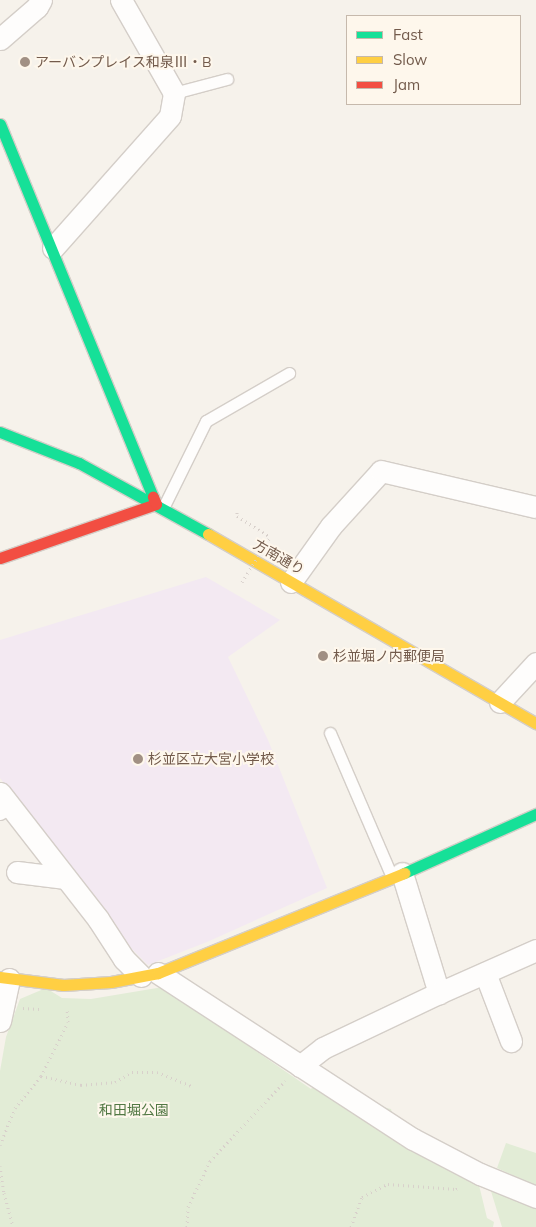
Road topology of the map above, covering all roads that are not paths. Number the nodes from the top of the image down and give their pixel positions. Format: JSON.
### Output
{"nodes":[{"id":1,"x":42,"y":0,"type":"edge"},
{"id":2,"x":121,"y":0,"type":"edge"},
{"id":3,"x":0,"y":39,"type":"edge"},
{"id":4,"x":227,"y":80,"type":"dead end"},
{"id":5,"x":174,"y":94,"type":"junction"},
{"id":6,"x":0,"y":124,"type":"edge"},
{"id":7,"x":53,"y":248,"type":"junction"},
{"id":8,"x":289,"y":373,"type":"dead end"},
{"id":9,"x":0,"y":432,"type":"edge"},
{"id":10,"x":160,"y":506,"type":"junction"},
{"id":11,"x":536,"y":507,"type":"edge"},
{"id":12,"x":0,"y":558,"type":"edge"},
{"id":13,"x":291,"y":582,"type":"junction"},
{"id":14,"x":536,"y":663,"type":"edge"},
{"id":15,"x":500,"y":702,"type":"junction"},
{"id":16,"x":536,"y":723,"type":"edge"},
{"id":17,"x":330,"y":734,"type":"dead end"},
{"id":18,"x":4,"y":805,"type":"edge"},
{"id":19,"x":536,"y":814,"type":"edge"},
{"id":20,"x":18,"y":872,"type":"dead end"},
{"id":21,"x":397,"y":875,"type":"junction"},
{"id":22,"x":66,"y":878,"type":"junction"},
{"id":23,"x":536,"y":950,"type":"edge"},
{"id":24,"x":484,"y":973,"type":"junction"},
{"id":25,"x":149,"y":975,"type":"junction"},
{"id":26,"x":4,"y":978,"type":"edge"},
{"id":27,"x":439,"y":993,"type":"junction"},
{"id":28,"x":2,"y":1014,"type":"edge"},
{"id":29,"x":511,"y":1041,"type":"dead end"},
{"id":30,"x":300,"y":1066,"type":"junction"},
{"id":31,"x":536,"y":1196,"type":"edge"}],
"edges":[{"from":1,"to":3,"type":"street"},
{"from":2,"to":5,"type":"street"},
{"from":4,"to":5,"type":"lane"},
{"from":5,"to":7,"type":"street"},
{"from":6,"to":7,"type":"street"},
{"from":7,"to":10,"type":"street"},
{"from":8,"to":10,"type":"lane"},
{"from":9,"to":10,"type":"street","name":"方南通り"},
{"from":10,"to":12,"type":"street"},
{"from":10,"to":13,"type":"street","name":"方南通り"},
{"from":11,"to":13,"type":"street"},
{"from":13,"to":15,"type":"street","name":"方南通り"},
{"from":14,"to":15,"type":"street"},
{"from":15,"to":16,"type":"street","name":"方南通り"},
{"from":17,"to":21,"type":"lane"},
{"from":18,"to":22,"type":"street"},
{"from":19,"to":21,"type":"street"},
{"from":20,"to":22,"type":"street"},
{"from":21,"to":25,"type":"street"},
{"from":21,"to":27,"type":"street"},
{"from":22,"to":25,"type":"street"},
{"from":23,"to":24,"type":"street"},
{"from":24,"to":27,"type":"street"},
{"from":24,"to":29,"type":"street"},
{"from":25,"to":26,"type":"street"},
{"from":25,"to":30,"type":"street"},
{"from":26,"to":28,"type":"street"},
{"from":27,"to":30,"type":"street"},
{"from":30,"to":31,"type":"street"}]}
